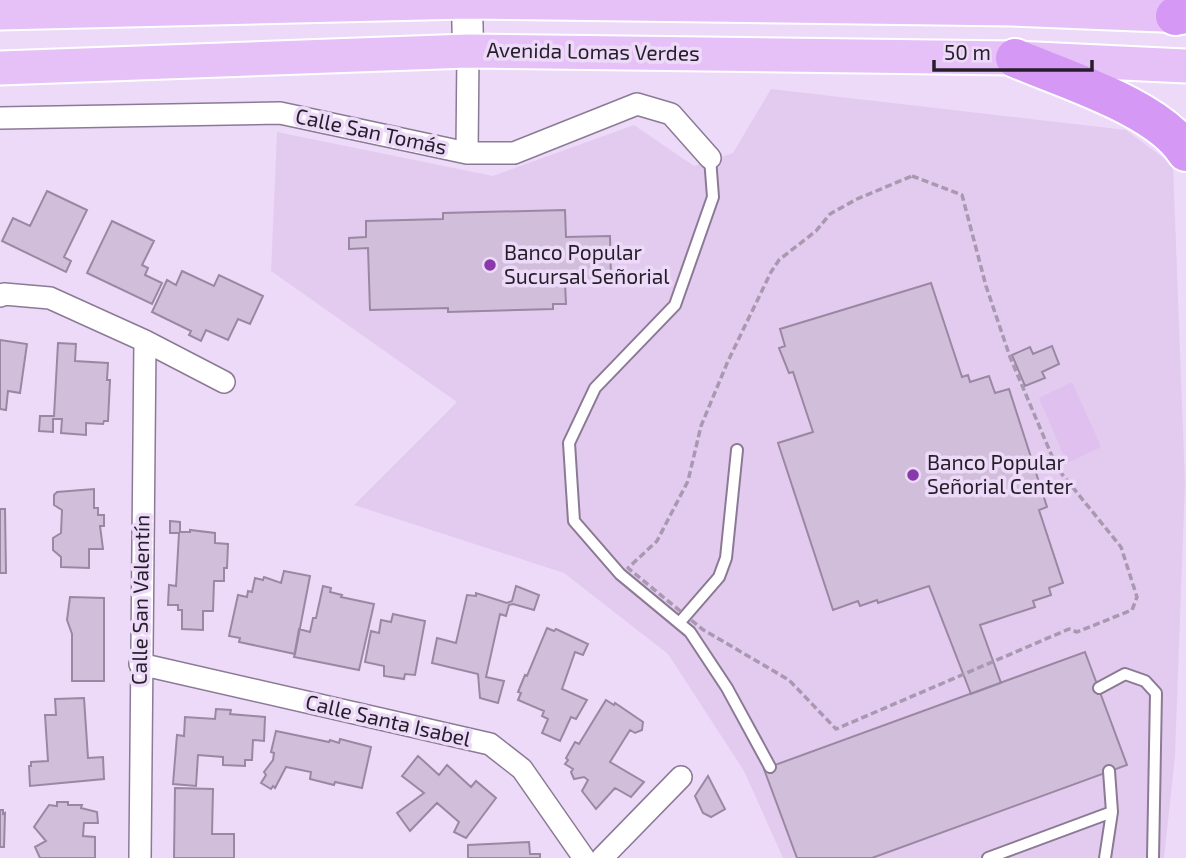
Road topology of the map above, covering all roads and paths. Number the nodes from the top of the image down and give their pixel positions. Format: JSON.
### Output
{"nodes":[{"id":1,"x":467,"y":1,"type":"edge"},
{"id":2,"x":0,"y":13,"type":"edge"},
{"id":3,"x":1182,"y":15,"type":"edge"},
{"id":4,"x":468,"y":51,"type":"junction"},
{"id":5,"x":1015,"y":58,"type":"junction"},
{"id":6,"x":1186,"y":66,"type":"edge"},
{"id":7,"x":0,"y":68,"type":"edge"},
{"id":8,"x":0,"y":118,"type":"edge"},
{"id":9,"x":1186,"y":152,"type":"edge"},
{"id":10,"x":467,"y":153,"type":"junction"},
{"id":11,"x":710,"y":158,"type":"joint"},
{"id":12,"x":0,"y":296,"type":"edge"},
{"id":13,"x":145,"y":341,"type":"junction"},
{"id":14,"x":224,"y":383,"type":"dead end"},
{"id":15,"x":737,"y":450,"type":"dead end"},
{"id":16,"x":683,"y":619,"type":"junction"},
{"id":17,"x":140,"y":664,"type":"junction"},
{"id":18,"x":1099,"y":688,"type":"dead end"},
{"id":19,"x":770,"y":767,"type":"dead end"},
{"id":20,"x":1109,"y":771,"type":"dead end"},
{"id":21,"x":681,"y":777,"type":"dead end"},
{"id":22,"x":1112,"y":812,"type":"junction"},
{"id":23,"x":140,"y":858,"type":"edge"},
{"id":24,"x":584,"y":858,"type":"edge"},
{"id":25,"x":602,"y":858,"type":"edge"},
{"id":26,"x":988,"y":858,"type":"edge"},
{"id":27,"x":1105,"y":858,"type":"edge"},
{"id":28,"x":1153,"y":858,"type":"edge"}],
"edges":[{"from":1,"to":2,"type":"main road"},
{"from":1,"to":3,"type":"main road"},
{"from":1,"to":4,"type":"street"},
{"from":4,"to":5,"type":"main road","name":"Avenida Lomas Verdes"},
{"from":4,"to":7,"type":"main road","name":"Avenida Lomas Verdes"},
{"from":4,"to":10,"type":"street"},
{"from":5,"to":6,"type":"main road","name":"Avenida Lomas Verdes"},
{"from":5,"to":9,"type":"highway"},
{"from":8,"to":10,"type":"street","name":"Calle San Tomás"},
{"from":10,"to":11,"type":"street","name":"Calle San Tomás"},
{"from":11,"to":16,"type":"lane"},
{"from":12,"to":13,"type":"street"},
{"from":13,"to":14,"type":"street"},
{"from":13,"to":17,"type":"street","name":"Calle San Valentín"},
{"from":15,"to":16,"type":"lane"},
{"from":16,"to":16,"type":"path"},
{"from":16,"to":19,"type":"lane"},
{"from":17,"to":23,"type":"street","name":"Calle San Valentín"},
{"from":17,"to":24,"type":"street","name":"Calle Santa Isabel"},
{"from":18,"to":28,"type":"lane"},
{"from":20,"to":22,"type":"lane"},
{"from":21,"to":25,"type":"street"},
{"from":22,"to":26,"type":"lane"},
{"from":22,"to":27,"type":"lane"}]}
